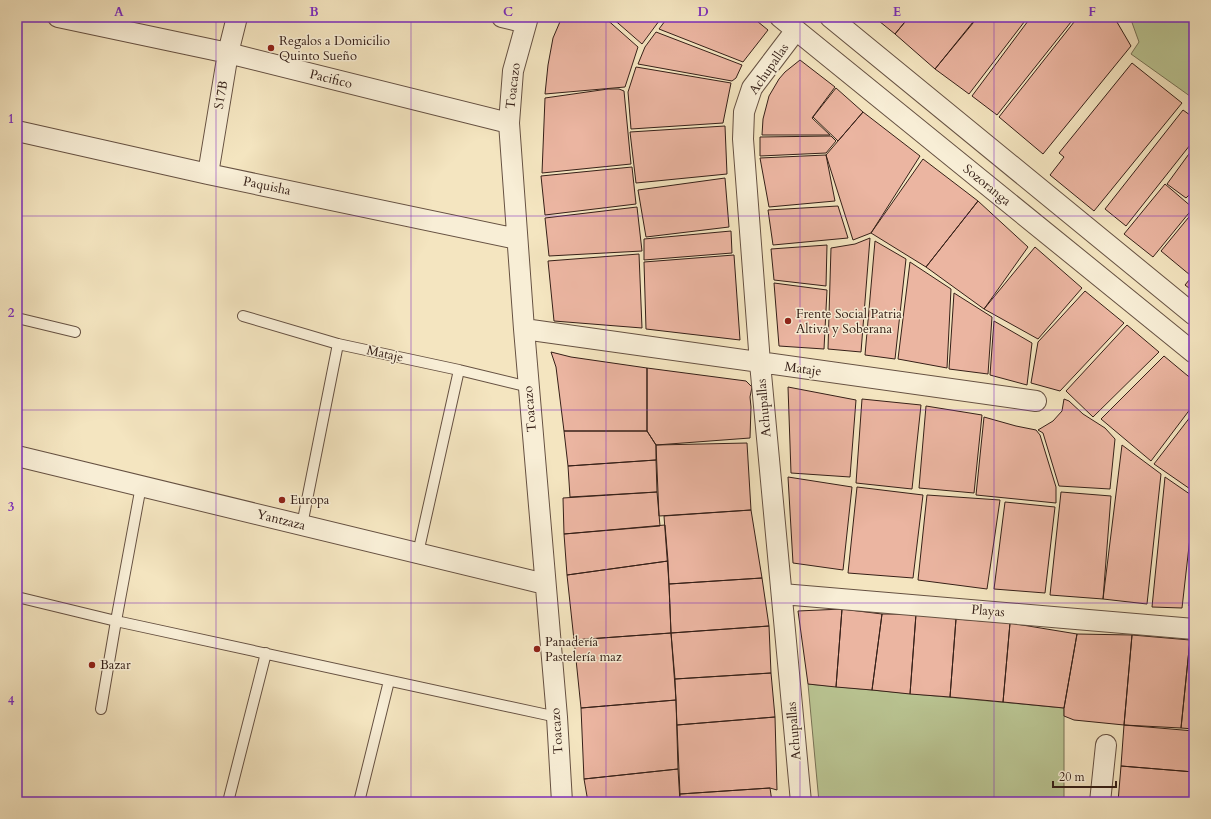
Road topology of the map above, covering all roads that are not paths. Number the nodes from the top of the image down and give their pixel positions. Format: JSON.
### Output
{"nodes":[{"id":1,"x":58,"y":17,"type":"edge"},
{"id":2,"x":237,"y":17,"type":"edge"},
{"id":3,"x":502,"y":17,"type":"edge"},
{"id":4,"x":780,"y":17,"type":"edge"},
{"id":5,"x":830,"y":17,"type":"edge"},
{"id":6,"x":527,"y":20,"type":"edge"},
{"id":7,"x":796,"y":30,"type":"junction"},
{"id":8,"x":228,"y":53,"type":"junction"},
{"id":9,"x":509,"y":123,"type":"junction"},
{"id":10,"x":18,"y":135,"type":"edge"},
{"id":11,"x":208,"y":174,"type":"junction"},
{"id":12,"x":517,"y":239,"type":"junction"},
{"id":13,"x":1194,"y":315,"type":"edge"},
{"id":14,"x":243,"y":316,"type":"dead end"},
{"id":15,"x":17,"y":318,"type":"edge"},
{"id":16,"x":524,"y":329,"type":"junction"},
{"id":17,"x":75,"y":332,"type":"dead end"},
{"id":18,"x":338,"y":344,"type":"junction"},
{"id":19,"x":1194,"y":353,"type":"edge"},
{"id":20,"x":760,"y":363,"type":"junction"},
{"id":21,"x":459,"y":370,"type":"junction"},
{"id":22,"x":529,"y":387,"type":"junction"},
{"id":23,"x":1036,"y":401,"type":"dead end"},
{"id":24,"x":17,"y":456,"type":"edge"},
{"id":25,"x":141,"y":486,"type":"junction"},
{"id":26,"x":302,"y":525,"type":"junction"},
{"id":27,"x":418,"y":553,"type":"junction"},
{"id":28,"x":545,"y":584,"type":"junction"},
{"id":29,"x":782,"y":594,"type":"junction"},
{"id":30,"x":17,"y":597,"type":"edge"},
{"id":31,"x":116,"y":621,"type":"junction"},
{"id":32,"x":1194,"y":628,"type":"edge"},
{"id":33,"x":266,"y":653,"type":"junction"},
{"id":34,"x":390,"y":682,"type":"junction"},
{"id":35,"x":100,"y":709,"type":"dead end"},
{"id":36,"x":557,"y":717,"type":"junction"},
{"id":37,"x":1106,"y":745,"type":"dead end"},
{"id":38,"x":228,"y":802,"type":"edge"},
{"id":39,"x":359,"y":802,"type":"edge"},
{"id":40,"x":562,"y":802,"type":"edge"},
{"id":41,"x":801,"y":802,"type":"edge"},
{"id":42,"x":1100,"y":802,"type":"edge"}],
"edges":[{"from":1,"to":8,"type":"street","name":"Pacifico"},
{"from":2,"to":8,"type":"street","name":"S17B"},
{"from":3,"to":6,"type":"street"},
{"from":4,"to":7,"type":"street","name":"Sozoranga"},
{"from":5,"to":13,"type":"street"},
{"from":6,"to":9,"type":"street","name":"Toacazo"},
{"from":7,"to":19,"type":"street","name":"Sozoranga"},
{"from":7,"to":20,"type":"street","name":"Achupallas"},
{"from":8,"to":9,"type":"street","name":"Pacifico"},
{"from":8,"to":11,"type":"street","name":"S17B"},
{"from":9,"to":12,"type":"street","name":"Toacazo"},
{"from":10,"to":11,"type":"street","name":"Paquisha"},
{"from":11,"to":12,"type":"street","name":"Paquisha"},
{"from":12,"to":16,"type":"street","name":"Toacazo"},
{"from":14,"to":18,"type":"lane","name":"Mataje"},
{"from":15,"to":17,"type":"lane"},
{"from":16,"to":20,"type":"street","name":"Mataje"},
{"from":16,"to":22,"type":"street","name":"Toacazo"},
{"from":18,"to":21,"type":"lane","name":"Mataje"},
{"from":18,"to":26,"type":"lane"},
{"from":20,"to":23,"type":"street","name":"Mataje"},
{"from":20,"to":29,"type":"street","name":"Achupallas"},
{"from":21,"to":22,"type":"lane","name":"Mataje"},
{"from":21,"to":27,"type":"lane"},
{"from":22,"to":28,"type":"street","name":"Toacazo"},
{"from":24,"to":25,"type":"street","name":"Yantzaza"},
{"from":25,"to":26,"type":"street","name":"Yantzaza"},
{"from":25,"to":31,"type":"lane"},
{"from":26,"to":27,"type":"street","name":"Yantzaza"},
{"from":27,"to":28,"type":"street","name":"Yantzaza"},
{"from":28,"to":36,"type":"street","name":"Toacazo"},
{"from":29,"to":32,"type":"street","name":"Playas"},
{"from":29,"to":41,"type":"street","name":"Achupallas"},
{"from":30,"to":31,"type":"lane"},
{"from":31,"to":33,"type":"lane"},
{"from":31,"to":35,"type":"lane"},
{"from":33,"to":34,"type":"lane"},
{"from":33,"to":38,"type":"lane"},
{"from":34,"to":36,"type":"lane"},
{"from":34,"to":39,"type":"lane"},
{"from":36,"to":40,"type":"street","name":"Toacazo"},
{"from":37,"to":42,"type":"street"}]}
